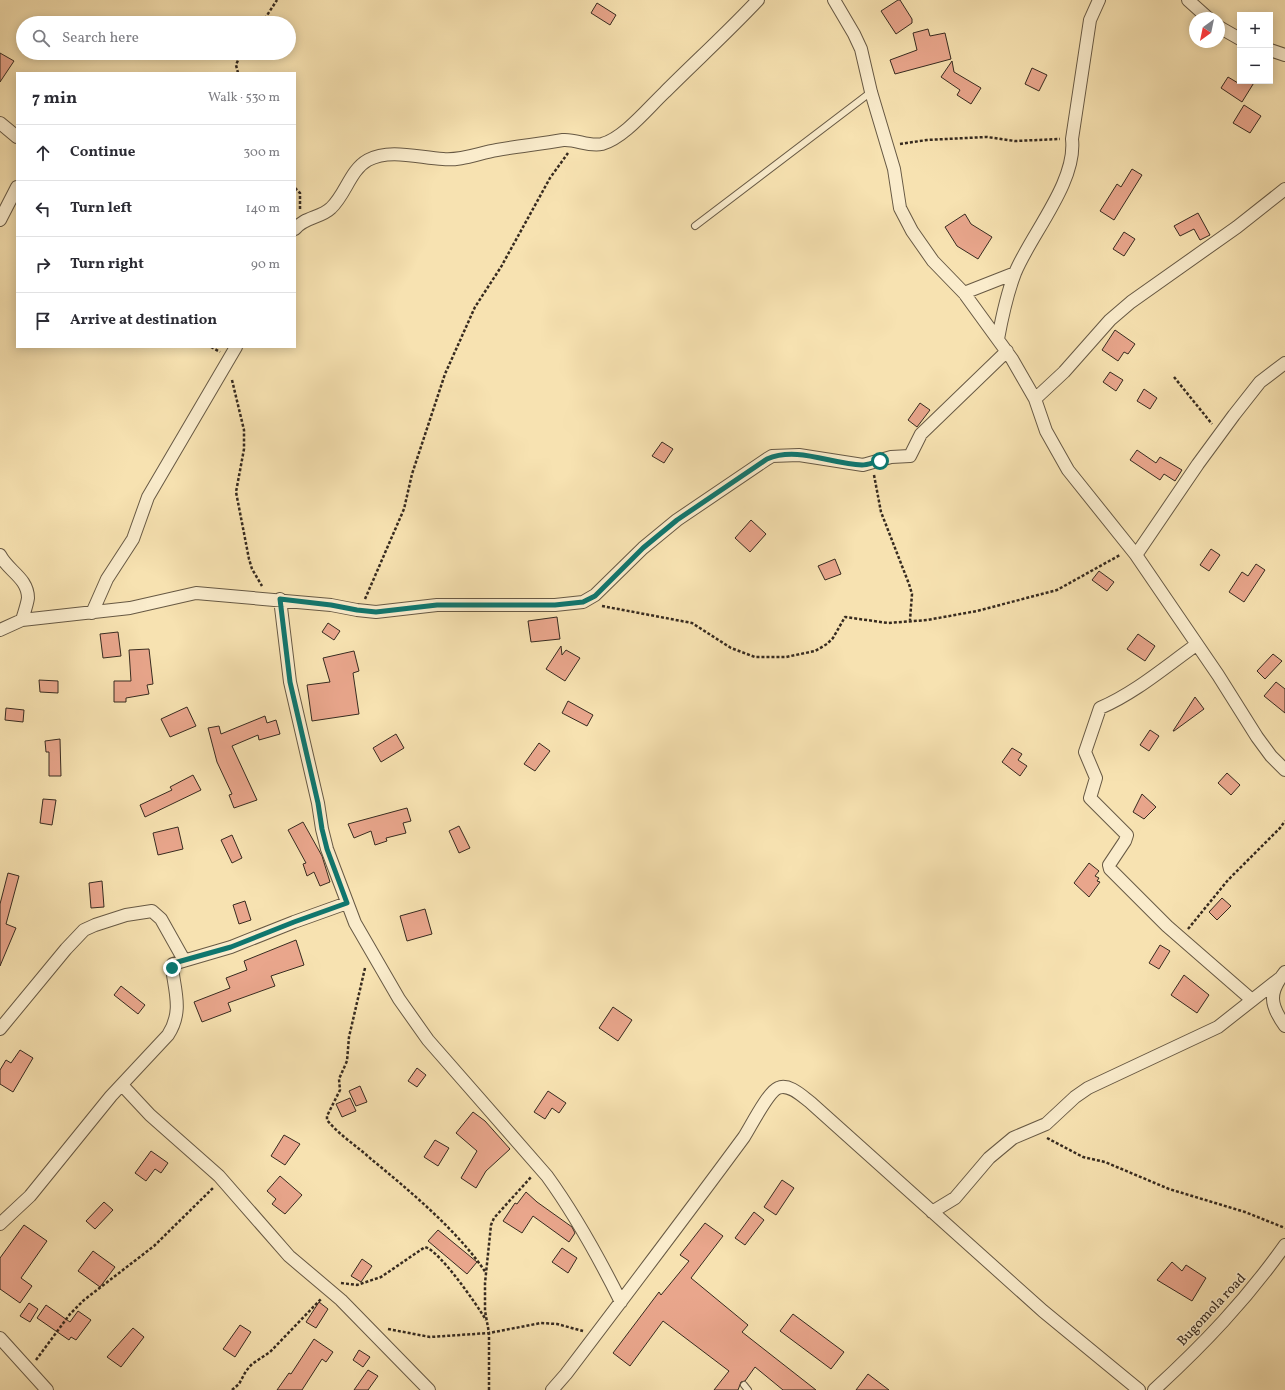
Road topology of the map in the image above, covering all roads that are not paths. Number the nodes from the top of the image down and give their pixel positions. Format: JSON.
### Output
{"nodes":[{"id":1,"x":758,"y":0,"type":"edge"},
{"id":2,"x":834,"y":0,"type":"edge"},
{"id":3,"x":1099,"y":0,"type":"edge"},
{"id":4,"x":1188,"y":0,"type":"edge"},
{"id":5,"x":1201,"y":12,"type":"edge"},
{"id":6,"x":1225,"y":30,"type":"edge"},
{"id":7,"x":1237,"y":37,"type":"edge"},
{"id":8,"x":1273,"y":51,"type":"edge"},
{"id":9,"x":1285,"y":54,"type":"edge"},
{"id":10,"x":871,"y":92,"type":"junction"},
{"id":11,"x":0,"y":124,"type":"edge"},
{"id":12,"x":16,"y":136,"type":"edge"},
{"id":13,"x":16,"y":189,"type":"edge"},
{"id":14,"x":1285,"y":189,"type":"edge"},
{"id":15,"x":0,"y":220,"type":"edge"},
{"id":16,"x":298,"y":226,"type":"edge"},
{"id":17,"x":695,"y":226,"type":"dead end"},
{"id":18,"x":1015,"y":273,"type":"junction"},
{"id":19,"x":964,"y":293,"type":"junction"},
{"id":20,"x":998,"y":339,"type":"junction"},
{"id":21,"x":236,"y":348,"type":"edge"},
{"id":22,"x":1007,"y":351,"type":"junction"},
{"id":23,"x":1285,"y":363,"type":"edge"},
{"id":24,"x":1035,"y":399,"type":"junction"},
{"id":25,"x":1133,"y":552,"type":"junction"},
{"id":26,"x":0,"y":555,"type":"edge"},
{"id":27,"x":275,"y":599,"type":"junction"},
{"id":28,"x":92,"y":613,"type":"junction"},
{"id":29,"x":22,"y":620,"type":"junction"},
{"id":30,"x":0,"y":630,"type":"edge"},
{"id":31,"x":1196,"y":645,"type":"junction"},
{"id":32,"x":1285,"y":770,"type":"edge"},
{"id":33,"x":347,"y":903,"type":"junction"},
{"id":34,"x":184,"y":960,"type":"junction"},
{"id":35,"x":1282,"y":976,"type":"edge"},
{"id":36,"x":1252,"y":1000,"type":"junction"},
{"id":37,"x":1285,"y":1026,"type":"edge"},
{"id":38,"x":0,"y":1029,"type":"edge"},
{"id":39,"x":122,"y":1085,"type":"junction"},
{"id":40,"x":932,"y":1212,"type":"junction"},
{"id":41,"x":0,"y":1224,"type":"edge"},
{"id":42,"x":1285,"y":1245,"type":"edge"},
{"id":43,"x":621,"y":1302,"type":"junction"},
{"id":44,"x":0,"y":1338,"type":"edge"},
{"id":45,"x":46,"y":1390,"type":"edge"},
{"id":46,"x":429,"y":1390,"type":"edge"},
{"id":47,"x":552,"y":1390,"type":"edge"},
{"id":48,"x":1139,"y":1390,"type":"edge"},
{"id":49,"x":1154,"y":1390,"type":"edge"}],
"edges":[{"from":1,"to":16,"type":"street"},
{"from":2,"to":10,"type":"street"},
{"from":3,"to":18,"type":"street"},
{"from":4,"to":5,"type":"street"},
{"from":6,"to":7,"type":"street"},
{"from":8,"to":9,"type":"street"},
{"from":10,"to":17,"type":"lane"},
{"from":10,"to":19,"type":"street"},
{"from":11,"to":12,"type":"street"},
{"from":13,"to":15,"type":"street"},
{"from":14,"to":24,"type":"street"},
{"from":18,"to":19,"type":"street"},
{"from":18,"to":20,"type":"street"},
{"from":19,"to":20,"type":"street"},
{"from":20,"to":22,"type":"street"},
{"from":21,"to":28,"type":"street"},
{"from":22,"to":24,"type":"street"},
{"from":22,"to":27,"type":"street"},
{"from":23,"to":25,"type":"street"},
{"from":24,"to":25,"type":"street"},
{"from":25,"to":31,"type":"street"},
{"from":26,"to":29,"type":"street"},
{"from":27,"to":28,"type":"street"},
{"from":27,"to":33,"type":"street"},
{"from":28,"to":29,"type":"street"},
{"from":29,"to":30,"type":"street"},
{"from":31,"to":32,"type":"street"},
{"from":31,"to":36,"type":"street"},
{"from":33,"to":34,"type":"street"},
{"from":33,"to":43,"type":"street"},
{"from":34,"to":38,"type":"street"},
{"from":34,"to":39,"type":"street"},
{"from":35,"to":36,"type":"street"},
{"from":35,"to":37,"type":"street"},
{"from":36,"to":40,"type":"street"},
{"from":39,"to":41,"type":"street"},
{"from":39,"to":46,"type":"street"},
{"from":40,"to":43,"type":"street"},
{"from":40,"to":48,"type":"street"},
{"from":42,"to":49,"type":"street","name":"Bugomola road"},
{"from":43,"to":47,"type":"street"},
{"from":44,"to":45,"type":"street"}]}
